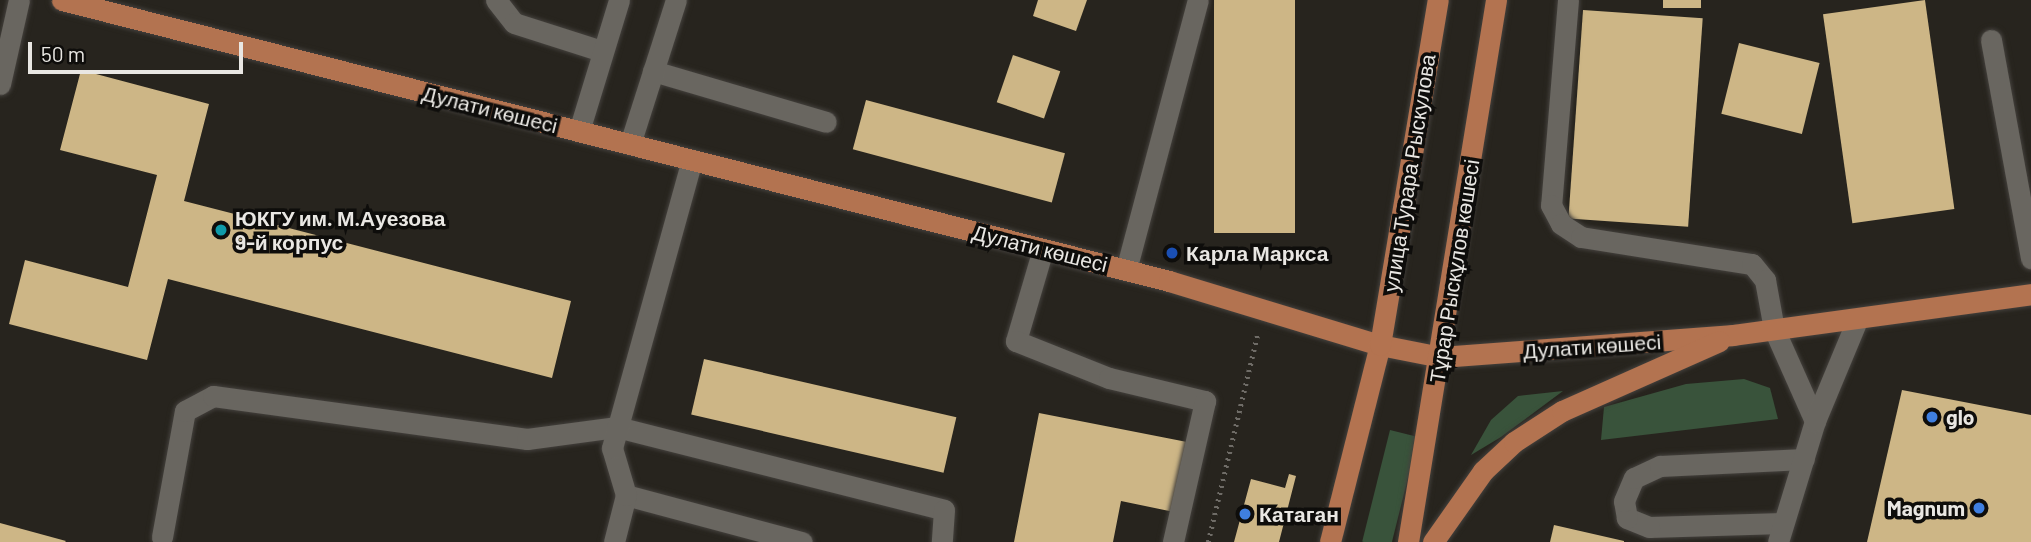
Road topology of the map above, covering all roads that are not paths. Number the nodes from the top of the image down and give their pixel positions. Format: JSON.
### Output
{"nodes":[{"id":1,"x":19,"y":0,"type":"edge"},
{"id":2,"x":496,"y":0,"type":"edge"},
{"id":3,"x":619,"y":0,"type":"edge"},
{"id":4,"x":676,"y":0,"type":"edge"},
{"id":5,"x":1198,"y":0,"type":"edge"},
{"id":6,"x":1438,"y":0,"type":"edge"},
{"id":7,"x":1496,"y":0,"type":"edge"},
{"id":8,"x":1568,"y":0,"type":"edge"},
{"id":9,"x":70,"y":1,"type":"edge"},
{"id":10,"x":1991,"y":40,"type":"dead end"},
{"id":11,"x":602,"y":51,"type":"junction"},
{"id":12,"x":653,"y":71,"type":"junction"},
{"id":13,"x":0,"y":84,"type":"edge"},
{"id":14,"x":826,"y":122,"type":"dead end"},
{"id":15,"x":579,"y":131,"type":"junction"},
{"id":16,"x":630,"y":144,"type":"junction"},
{"id":17,"x":692,"y":160,"type":"junction"},
{"id":18,"x":1044,"y":249,"type":"junction"},
{"id":19,"x":2031,"y":258,"type":"edge"},
{"id":20,"x":1126,"y":270,"type":"junction"},
{"id":21,"x":2031,"y":294,"type":"edge"},
{"id":22,"x":1857,"y":320,"type":"junction"},
{"id":23,"x":1774,"y":329,"type":"junction"},
{"id":24,"x":1733,"y":335,"type":"junction"},
{"id":25,"x":1380,"y":345,"type":"junction"},
{"id":26,"x":1441,"y":357,"type":"junction"},
{"id":27,"x":1815,"y":421,"type":"junction"},
{"id":28,"x":617,"y":427,"type":"junction"},
{"id":29,"x":1804,"y":459,"type":"junction"},
{"id":30,"x":626,"y":495,"type":"junction"},
{"id":31,"x":1780,"y":533,"type":"edge"},
{"id":32,"x":162,"y":537,"type":"dead end"},
{"id":33,"x":614,"y":542,"type":"edge"},
{"id":34,"x":802,"y":542,"type":"edge"},
{"id":35,"x":943,"y":542,"type":"edge"},
{"id":36,"x":1173,"y":542,"type":"edge"},
{"id":37,"x":1330,"y":542,"type":"edge"},
{"id":38,"x":1408,"y":542,"type":"edge"},
{"id":39,"x":1433,"y":542,"type":"edge"}],
"edges":[{"from":1,"to":13,"type":"street"},
{"from":2,"to":11,"type":"street"},
{"from":3,"to":11,"type":"street"},
{"from":4,"to":12,"type":"street"},
{"from":5,"to":20,"type":"street"},
{"from":6,"to":25,"type":"main road","name":"улица Турара Рыскулова"},
{"from":7,"to":26,"type":"main road","name":"Тұрар Рыскұлов көшесі"},
{"from":8,"to":23,"type":"street"},
{"from":9,"to":15,"type":"main road","name":"Дулати көшесі"},
{"from":10,"to":19,"type":"street"},
{"from":11,"to":15,"type":"street"},
{"from":12,"to":14,"type":"street"},
{"from":12,"to":16,"type":"street"},
{"from":15,"to":16,"type":"main road","name":"Дулати көшесі"},
{"from":16,"to":17,"type":"main road","name":"Дулати көшесі"},
{"from":17,"to":18,"type":"main road","name":"Дулати көшесі"},
{"from":17,"to":28,"type":"street"},
{"from":18,"to":20,"type":"main road","name":"Дулати көшесі"},
{"from":18,"to":36,"type":"street"},
{"from":20,"to":25,"type":"main road","name":"Дулати көшесі"},
{"from":21,"to":22,"type":"main road","name":"Дулати көшесі"},
{"from":22,"to":23,"type":"main road","name":"Дулати көшесі"},
{"from":22,"to":27,"type":"street"},
{"from":23,"to":24,"type":"main road","name":"Дулати көшесі"},
{"from":23,"to":27,"type":"street"},
{"from":24,"to":26,"type":"main road","name":"Дулати көшесі"},
{"from":24,"to":39,"type":"main road"},
{"from":25,"to":26,"type":"main road","name":"Дулати көшесі"},
{"from":25,"to":37,"type":"main road"},
{"from":26,"to":38,"type":"main road","name":"Тұрар Рыскұлов көшесі"},
{"from":27,"to":29,"type":"street"},
{"from":28,"to":30,"type":"street"},
{"from":28,"to":32,"type":"street"},
{"from":28,"to":35,"type":"street"},
{"from":29,"to":31,"type":"street"},
{"from":29,"to":31,"type":"street"},
{"from":30,"to":33,"type":"street"},
{"from":30,"to":34,"type":"street"}]}
